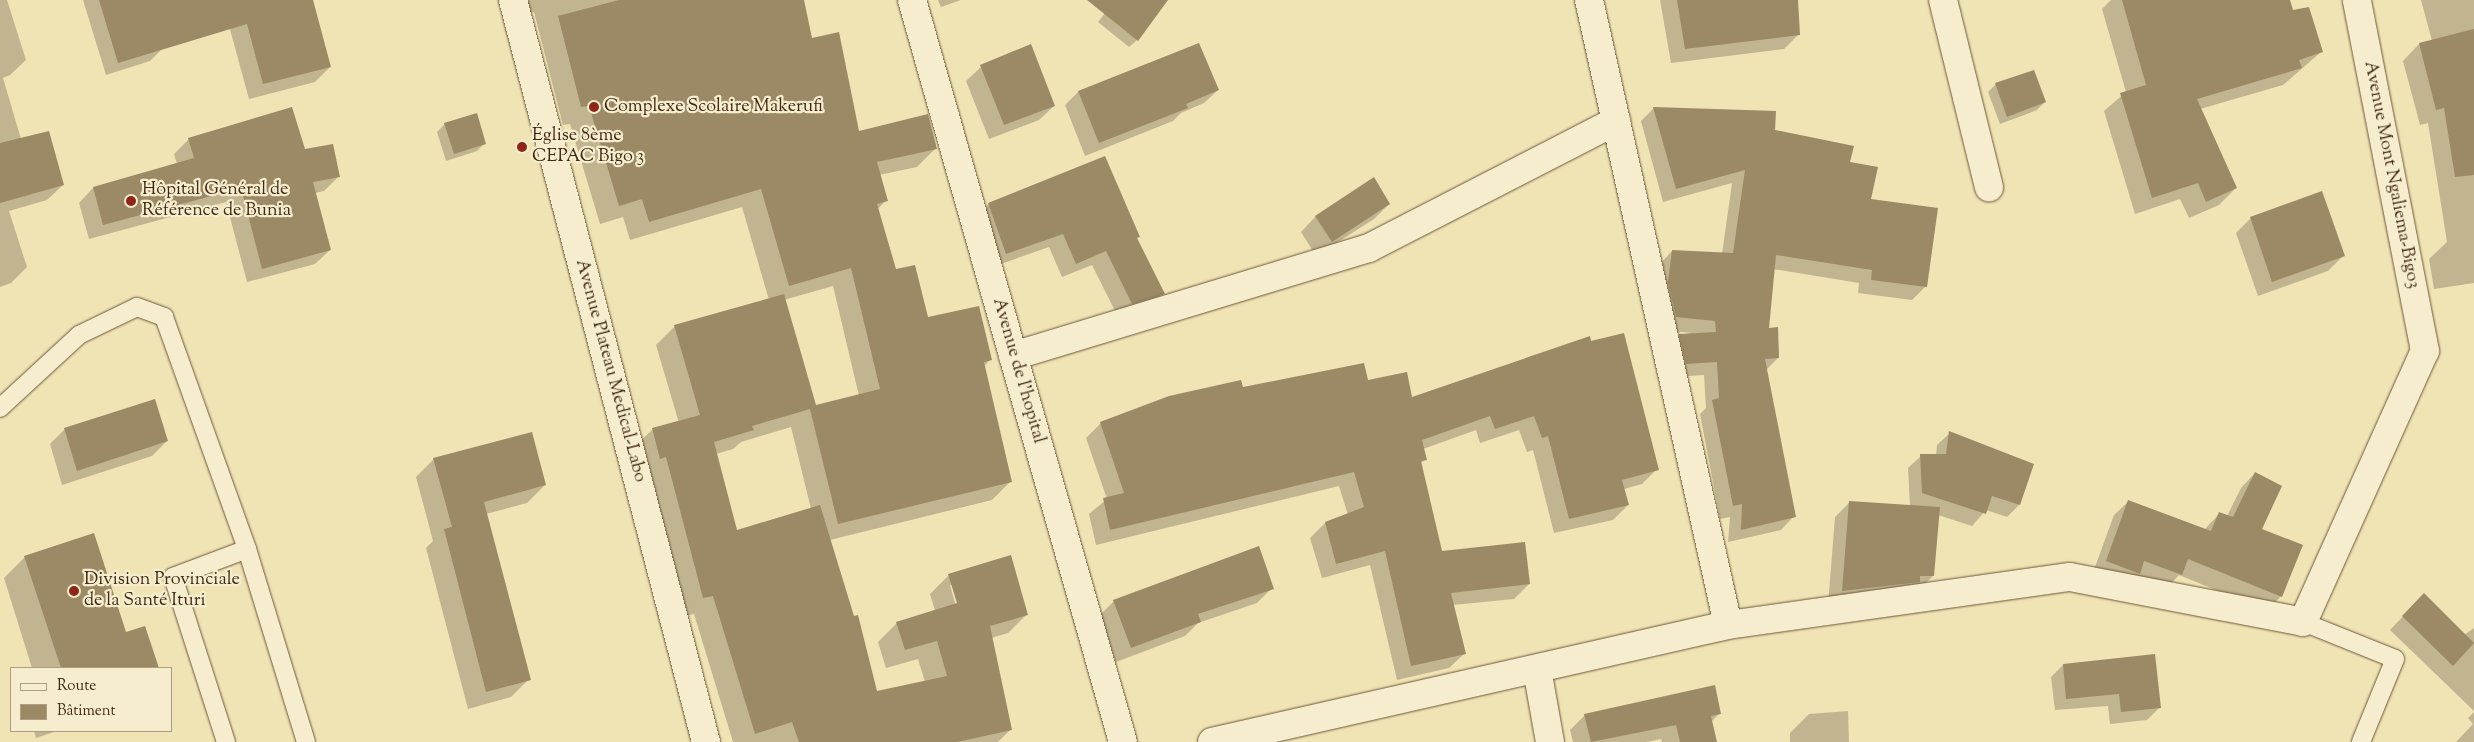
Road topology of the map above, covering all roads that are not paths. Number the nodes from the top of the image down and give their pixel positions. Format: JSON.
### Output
{"nodes":[{"id":1,"x":513,"y":0,"type":"edge"},
{"id":2,"x":912,"y":0,"type":"edge"},
{"id":3,"x":1589,"y":0,"type":"edge"},
{"id":4,"x":1943,"y":0,"type":"edge"},
{"id":5,"x":2357,"y":0,"type":"edge"},
{"id":6,"x":1616,"y":121,"type":"junction"},
{"id":7,"x":1989,"y":187,"type":"dead end"},
{"id":8,"x":1014,"y":356,"type":"junction"},
{"id":9,"x":0,"y":408,"type":"edge"},
{"id":10,"x":247,"y":549,"type":"junction"},
{"id":11,"x":2302,"y":622,"type":"junction"},
{"id":12,"x":1728,"y":625,"type":"junction"},
{"id":13,"x":1538,"y":669,"type":"junction"},
{"id":14,"x":226,"y":742,"type":"edge"},
{"id":15,"x":306,"y":742,"type":"edge"},
{"id":16,"x":706,"y":742,"type":"edge"},
{"id":17,"x":1123,"y":742,"type":"edge"},
{"id":18,"x":1212,"y":742,"type":"edge"},
{"id":19,"x":1550,"y":742,"type":"edge"},
{"id":20,"x":2361,"y":742,"type":"edge"}],
"edges":[{"from":1,"to":16,"type":"street","name":"Avenue Plateau Medical-Labo"},
{"from":2,"to":8,"type":"street","name":"Avenue de l'hopital"},
{"from":3,"to":6,"type":"street"},
{"from":4,"to":7,"type":"street"},
{"from":5,"to":11,"type":"street","name":"Avenue Mont Ngaliema-Bigo3"},
{"from":6,"to":8,"type":"street"},
{"from":6,"to":12,"type":"street"},
{"from":8,"to":17,"type":"street","name":"Avenue de l'hopital"},
{"from":9,"to":10,"type":"lane"},
{"from":10,"to":14,"type":"lane"},
{"from":10,"to":15,"type":"lane"},
{"from":11,"to":12,"type":"street"},
{"from":11,"to":20,"type":"lane"},
{"from":12,"to":13,"type":"street"},
{"from":13,"to":18,"type":"street"},
{"from":13,"to":19,"type":"street"}]}
